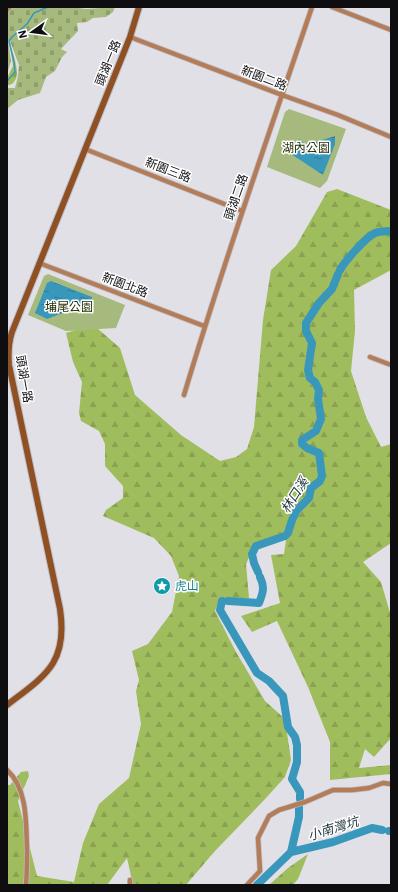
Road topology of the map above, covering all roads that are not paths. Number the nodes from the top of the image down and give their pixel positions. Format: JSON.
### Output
{"nodes":[{"id":1,"x":10,"y":7,"type":"edge"},
{"id":2,"x":139,"y":7,"type":"edge"},
{"id":3,"x":312,"y":7,"type":"edge"},
{"id":4,"x":332,"y":7,"type":"edge"},
{"id":5,"x":7,"y":10,"type":"edge"},
{"id":6,"x":391,"y":30,"type":"edge"},
{"id":7,"x":130,"y":37,"type":"junction"},
{"id":8,"x":282,"y":95,"type":"junction"},
{"id":9,"x":391,"y":137,"type":"edge"},
{"id":10,"x":85,"y":149,"type":"junction"},
{"id":11,"x":242,"y":210,"type":"junction"},
{"id":12,"x":39,"y":263,"type":"junction"},
{"id":13,"x":204,"y":326,"type":"junction"},
{"id":14,"x":370,"y":357,"type":"dead end"},
{"id":15,"x":391,"y":365,"type":"edge"},
{"id":16,"x":184,"y":395,"type":"dead end"},
{"id":17,"x":7,"y":705,"type":"edge"},
{"id":18,"x":7,"y":770,"type":"edge"},
{"id":19,"x":391,"y":784,"type":"edge"},
{"id":20,"x":26,"y":885,"type":"edge"},
{"id":21,"x":247,"y":885,"type":"edge"}],
"edges":[{"from":1,"to":5,"type":"street"},
{"from":2,"to":7,"type":"street","name":"頭湖一路"},
{"from":3,"to":8,"type":"street","name":"頭湖二路"},
{"from":4,"to":6,"type":"street"},
{"from":7,"to":8,"type":"street","name":"新園二路"},
{"from":7,"to":10,"type":"street","name":"頭湖一路"},
{"from":8,"to":9,"type":"street","name":"新園二路"},
{"from":8,"to":11,"type":"street","name":"頭湖二路"},
{"from":10,"to":11,"type":"street","name":"新園三路"},
{"from":10,"to":12,"type":"street","name":"頭湖一路"},
{"from":11,"to":13,"type":"street","name":"頭湖二路"},
{"from":12,"to":13,"type":"street","name":"新園北路"},
{"from":12,"to":17,"type":"street","name":"頭湖一路"},
{"from":13,"to":16,"type":"street","name":"頭湖二路"},
{"from":14,"to":15,"type":"street"},
{"from":18,"to":20,"type":"street"},
{"from":19,"to":21,"type":"street"}]}
